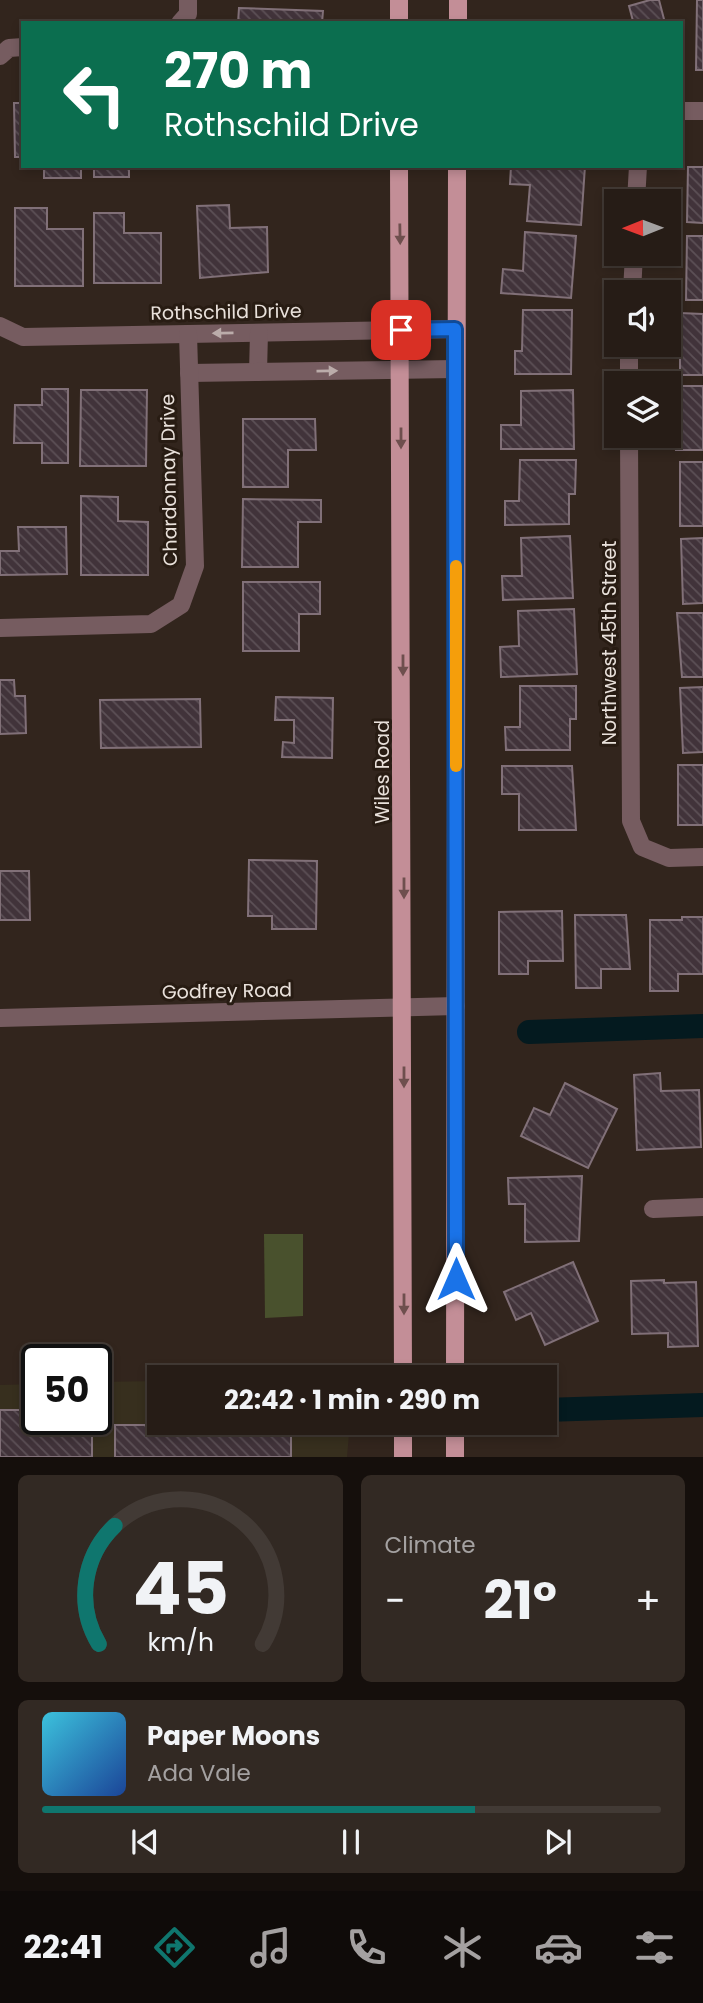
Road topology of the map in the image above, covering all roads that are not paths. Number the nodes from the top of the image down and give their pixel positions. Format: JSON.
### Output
{"nodes":[{"id":1,"x":188,"y":0,"type":"edge"},
{"id":2,"x":399,"y":0,"type":"edge"},
{"id":3,"x":458,"y":0,"type":"edge"},
{"id":4,"x":182,"y":21,"type":"edge"},
{"id":5,"x":399,"y":21,"type":"edge"},
{"id":6,"x":458,"y":21,"type":"edge"},
{"id":7,"x":21,"y":47,"type":"edge"},
{"id":8,"x":0,"y":56,"type":"edge"},
{"id":9,"x":683,"y":111,"type":"edge"},
{"id":10,"x":703,"y":111,"type":"edge"},
{"id":11,"x":399,"y":168,"type":"edge"},
{"id":12,"x":457,"y":168,"type":"edge"},
{"id":13,"x":638,"y":168,"type":"edge"},
{"id":14,"x":637,"y":189,"type":"edge"},
{"id":15,"x":0,"y":326,"type":"edge"},
{"id":16,"x":455,"y":329,"type":"junction"},
{"id":17,"x":401,"y":330,"type":"junction"},
{"id":18,"x":258,"y":333,"type":"junction"},
{"id":19,"x":188,"y":334,"type":"junction"},
{"id":20,"x":456,"y":369,"type":"junction"},
{"id":21,"x":401,"y":370,"type":"junction"},
{"id":22,"x":258,"y":372,"type":"junction"},
{"id":23,"x":189,"y":373,"type":"junction"},
{"id":24,"x":629,"y":448,"type":"edge"},
{"id":25,"x":0,"y":628,"type":"edge"},
{"id":26,"x":703,"y":857,"type":"edge"},
{"id":27,"x":456,"y":1006,"type":"junction"},
{"id":28,"x":404,"y":1008,"type":"junction"},
{"id":29,"x":0,"y":1018,"type":"edge"},
{"id":30,"x":703,"y":1207,"type":"edge"},
{"id":31,"x":653,"y":1209,"type":"dead end"},
{"id":32,"x":403,"y":1365,"type":"edge"},
{"id":33,"x":455,"y":1365,"type":"edge"},
{"id":34,"x":403,"y":1435,"type":"edge"},
{"id":35,"x":455,"y":1435,"type":"edge"},
{"id":36,"x":402,"y":1457,"type":"edge"},
{"id":37,"x":455,"y":1457,"type":"edge"}],
"edges":[{"from":1,"to":4,"type":"street"},
{"from":2,"to":5,"type":"main road"},
{"from":3,"to":6,"type":"main road"},
{"from":7,"to":8,"type":"street"},
{"from":9,"to":10,"type":"street"},
{"from":11,"to":17,"type":"main road","name":"Wiles Road","one_way":true},
{"from":12,"to":16,"type":"main road"},
{"from":13,"to":14,"type":"street"},
{"from":15,"to":19,"type":"street","name":"Rothschild Drive"},
{"from":16,"to":17,"type":"street","name":"Rothschild Drive"},
{"from":16,"to":20,"type":"main road"},
{"from":17,"to":18,"type":"street","name":"Rothschild Drive"},
{"from":17,"to":21,"type":"main road","name":"Wiles Road"},
{"from":18,"to":19,"type":"street","name":"Rothschild Drive","one_way":true},
{"from":18,"to":22,"type":"street"},
{"from":19,"to":23,"type":"street","name":"Chardonnay Drive"},
{"from":20,"to":21,"type":"street"},
{"from":20,"to":27,"type":"main road"},
{"from":22,"to":21,"type":"street","one_way":true},
{"from":21,"to":28,"type":"main road","name":"Wiles Road","one_way":true},
{"from":22,"to":23,"type":"street"},
{"from":23,"to":25,"type":"street","name":"Chardonnay Drive"},
{"from":24,"to":26,"type":"street","name":"Northwest 45th Street"},
{"from":27,"to":28,"type":"street","name":"Godfrey Road"},
{"from":27,"to":33,"type":"main road"},
{"from":28,"to":29,"type":"street","name":"Godfrey Road"},
{"from":28,"to":32,"type":"main road","name":"Wiles Road","one_way":true},
{"from":30,"to":31,"type":"street"},
{"from":34,"to":36,"type":"main road"},
{"from":35,"to":37,"type":"main road"}]}
